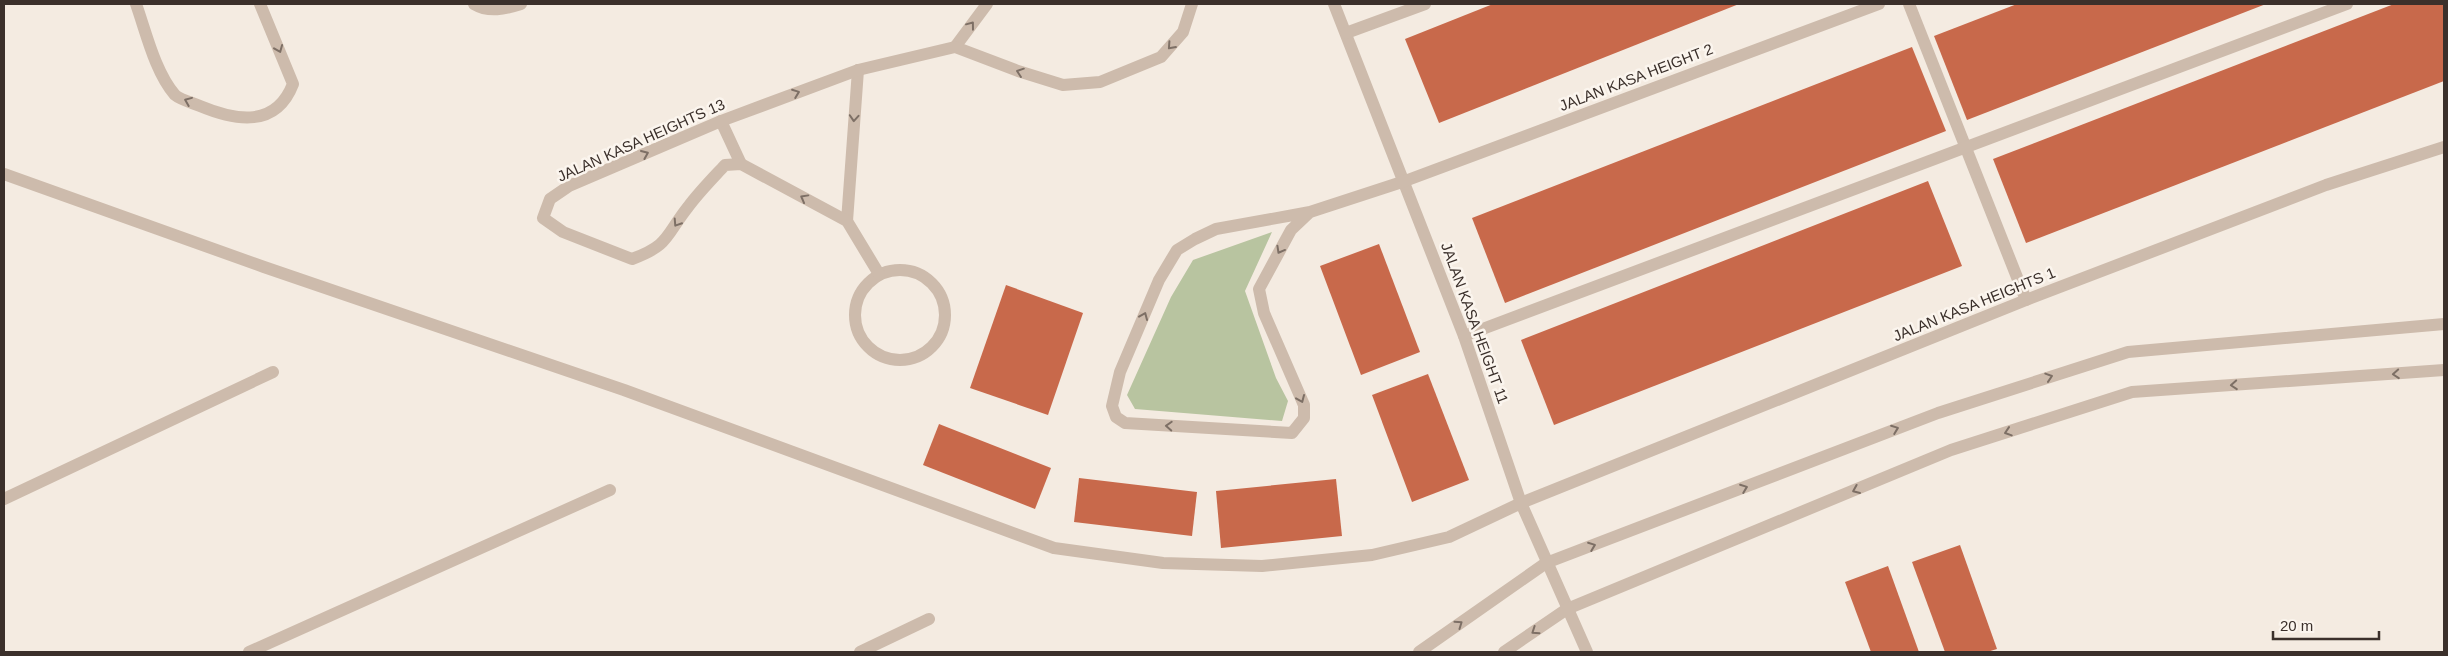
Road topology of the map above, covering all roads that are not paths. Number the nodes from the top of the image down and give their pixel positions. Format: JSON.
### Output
{"nodes":[{"id":1,"x":136,"y":4,"type":"edge"},
{"id":2,"x":260,"y":4,"type":"edge"},
{"id":3,"x":474,"y":4,"type":"edge"},
{"id":4,"x":522,"y":4,"type":"edge"},
{"id":5,"x":987,"y":4,"type":"edge"},
{"id":6,"x":1192,"y":4,"type":"edge"},
{"id":7,"x":1334,"y":4,"type":"edge"},
{"id":8,"x":1425,"y":4,"type":"edge"},
{"id":9,"x":1879,"y":4,"type":"edge"},
{"id":10,"x":1909,"y":4,"type":"edge"},
{"id":11,"x":2347,"y":4,"type":"edge"},
{"id":12,"x":1346,"y":33,"type":"junction"},
{"id":13,"x":955,"y":46,"type":"junction"},
{"id":14,"x":858,"y":70,"type":"junction"},
{"id":15,"x":721,"y":121,"type":"junction"},
{"id":16,"x":2444,"y":147,"type":"edge"},
{"id":17,"x":1965,"y":148,"type":"junction"},
{"id":18,"x":741,"y":164,"type":"junction"},
{"id":19,"x":4,"y":174,"type":"edge"},
{"id":20,"x":1405,"y":182,"type":"junction"},
{"id":21,"x":1310,"y":212,"type":"junction"},
{"id":22,"x":847,"y":221,"type":"junction"},
{"id":23,"x":879,"y":274,"type":"junction"},
{"id":24,"x":2026,"y":300,"type":"junction"},
{"id":25,"x":2444,"y":324,"type":"edge"},
{"id":26,"x":1464,"y":336,"type":"junction"},
{"id":27,"x":2444,"y":370,"type":"edge"},
{"id":28,"x":273,"y":372,"type":"dead end"},
{"id":29,"x":610,"y":490,"type":"dead end"},
{"id":30,"x":4,"y":499,"type":"edge"},
{"id":31,"x":1521,"y":503,"type":"junction"},
{"id":32,"x":1546,"y":563,"type":"junction"},
{"id":33,"x":1567,"y":609,"type":"junction"},
{"id":34,"x":930,"y":620,"type":"dead end"},
{"id":35,"x":250,"y":652,"type":"edge"},
{"id":36,"x":860,"y":652,"type":"edge"},
{"id":37,"x":1419,"y":652,"type":"edge"},
{"id":38,"x":1504,"y":652,"type":"edge"},
{"id":39,"x":1587,"y":652,"type":"edge"}],
"edges":[{"from":2,"to":1,"type":"street","one_way":true},
{"from":3,"to":4,"type":"street"},
{"from":13,"to":5,"type":"street","one_way":true},
{"from":6,"to":13,"type":"street","one_way":true},
{"from":7,"to":12,"type":"street","name":"JALAN KASA HEIGHT 11"},
{"from":8,"to":12,"type":"street"},
{"from":9,"to":20,"type":"street","name":"JALAN KASA HEIGHT 2"},
{"from":10,"to":17,"type":"street"},
{"from":11,"to":17,"type":"street"},
{"from":12,"to":20,"type":"street","name":"JALAN KASA HEIGHT 11"},
{"from":13,"to":14,"type":"street","name":"JALAN KASA HEIGHTS 13"},
{"from":15,"to":14,"type":"street","name":"JALAN KASA HEIGHTS 13","one_way":true},
{"from":14,"to":22,"type":"street","one_way":true},
{"from":15,"to":18,"type":"street"},
{"from":18,"to":15,"type":"street","name":"JALAN KASA HEIGHTS 13","one_way":true},
{"from":16,"to":24,"type":"street","name":"JALAN KASA HEIGHTS 1"},
{"from":17,"to":24,"type":"street"},
{"from":17,"to":26,"type":"street"},
{"from":22,"to":18,"type":"street","one_way":true},
{"from":19,"to":31,"type":"street","name":"JALAN KASA HEIGHTS 1"},
{"from":20,"to":21,"type":"street","name":"JALAN KASA HEIGHT 2"},
{"from":20,"to":26,"type":"street","name":"JALAN KASA HEIGHT 11"},
{"from":21,"to":21,"type":"street","name":"JALAN KASA HEIGHT 2","one_way":true},
{"from":22,"to":23,"type":"street"},
{"from":23,"to":23,"type":"street"},
{"from":24,"to":31,"type":"street","name":"JALAN KASA HEIGHTS 1"},
{"from":32,"to":25,"type":"street","one_way":true},
{"from":26,"to":31,"type":"street","name":"JALAN KASA HEIGHT 11"},
{"from":27,"to":33,"type":"street","one_way":true},
{"from":28,"to":30,"type":"street"},
{"from":29,"to":35,"type":"street"},
{"from":31,"to":32,"type":"street","name":"JALAN KASA HEIGHT 11"},
{"from":32,"to":33,"type":"street","name":"JALAN KASA HEIGHT 11"},
{"from":37,"to":32,"type":"street","one_way":true},
{"from":33,"to":38,"type":"street","one_way":true},
{"from":33,"to":39,"type":"street","name":"JALAN KASA HEIGHT 11"},
{"from":34,"to":36,"type":"street"}]}
